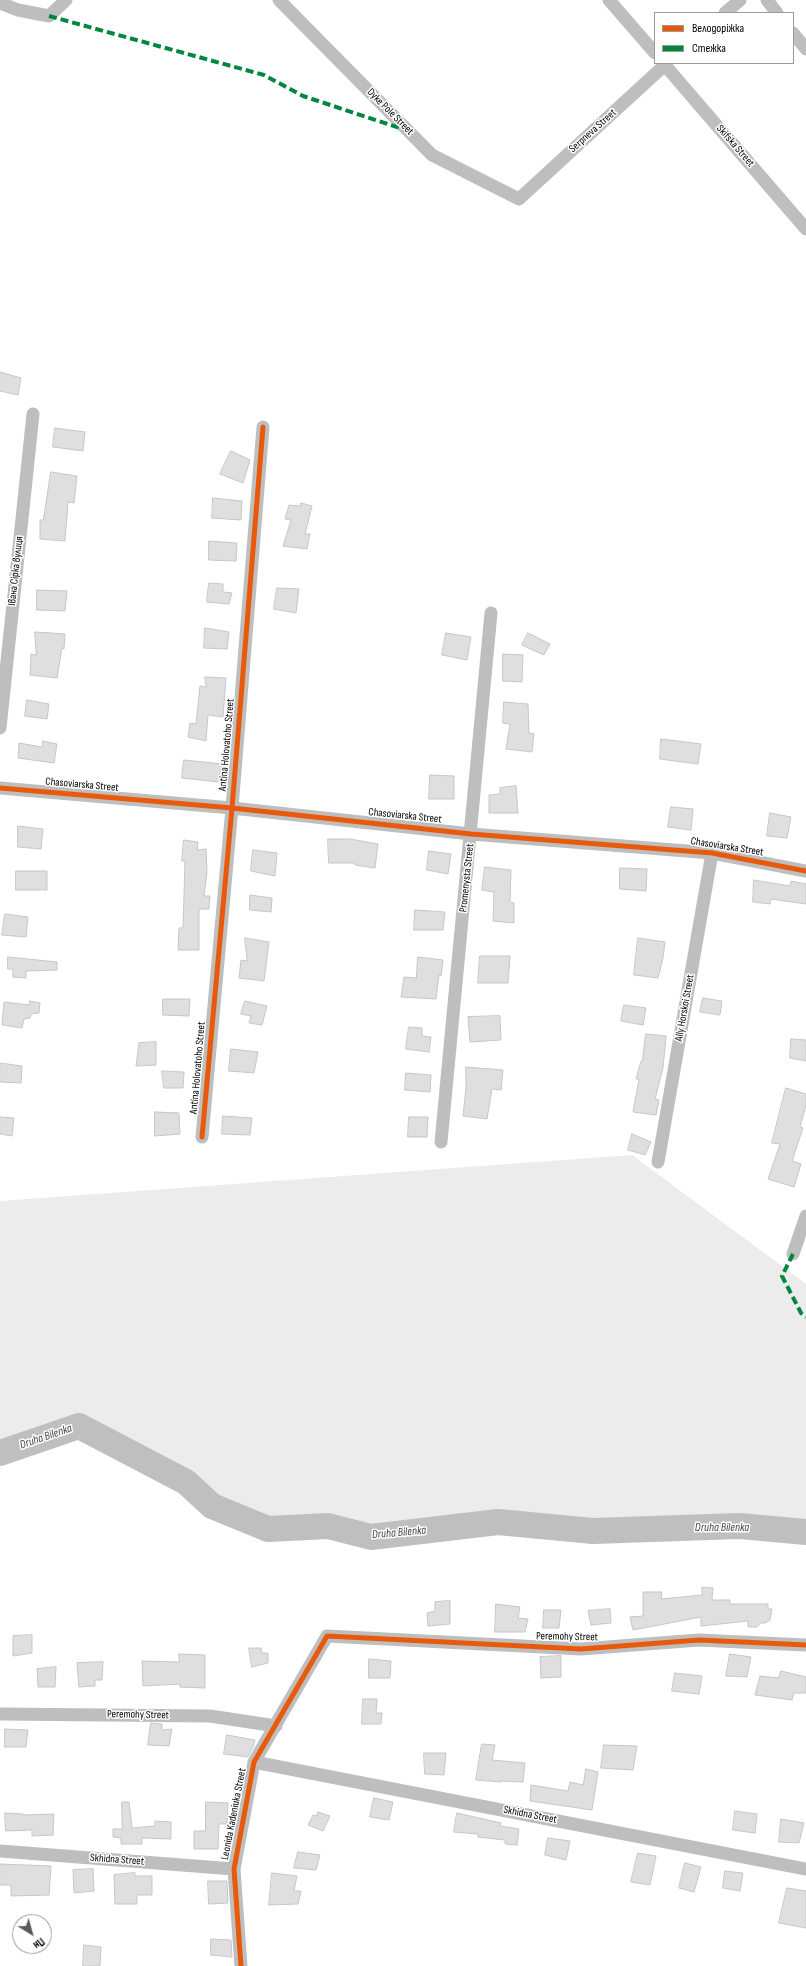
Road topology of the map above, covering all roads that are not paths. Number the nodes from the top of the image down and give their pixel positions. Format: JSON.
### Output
{"nodes":[{"id":1,"x":66,"y":0,"type":"edge"},
{"id":2,"x":279,"y":0,"type":"edge"},
{"id":3,"x":609,"y":0,"type":"edge"},
{"id":4,"x":740,"y":0,"type":"edge"},
{"id":5,"x":767,"y":0,"type":"edge"},
{"id":6,"x":0,"y":3,"type":"edge"},
{"id":7,"x":726,"y":12,"type":"edge"},
{"id":8,"x":776,"y":12,"type":"edge"},
{"id":9,"x":794,"y":34,"type":"edge"},
{"id":10,"x":806,"y":49,"type":"edge"},
{"id":11,"x":654,"y":53,"type":"edge"},
{"id":12,"x":665,"y":64,"type":"edge"},
{"id":13,"x":519,"y":199,"type":"joint"},
{"id":14,"x":806,"y":229,"type":"edge"},
{"id":15,"x":33,"y":414,"type":"dead end"},
{"id":16,"x":263,"y":427,"type":"dead end"},
{"id":17,"x":491,"y":613,"type":"dead end"},
{"id":18,"x":0,"y":728,"type":"edge"},
{"id":19,"x":0,"y":788,"type":"edge"},
{"id":20,"x":232,"y":808,"type":"junction"},
{"id":21,"x":471,"y":834,"type":"junction"},
{"id":22,"x":712,"y":853,"type":"junction"},
{"id":23,"x":806,"y":871,"type":"edge"},
{"id":24,"x":202,"y":1137,"type":"dead end"},
{"id":25,"x":441,"y":1142,"type":"dead end"},
{"id":26,"x":658,"y":1162,"type":"dead end"},
{"id":27,"x":806,"y":1216,"type":"edge"},
{"id":28,"x":793,"y":1254,"type":"dead end"},
{"id":29,"x":327,"y":1636,"type":"joint"},
{"id":30,"x":806,"y":1645,"type":"edge"},
{"id":31,"x":0,"y":1714,"type":"edge"},
{"id":32,"x":276,"y":1726,"type":"junction"},
{"id":33,"x":254,"y":1762,"type":"junction"},
{"id":34,"x":0,"y":1851,"type":"edge"},
{"id":35,"x":234,"y":1869,"type":"junction"},
{"id":36,"x":806,"y":1869,"type":"edge"},
{"id":37,"x":240,"y":1966,"type":"edge"}],
"edges":[{"from":1,"to":6,"type":"street"},
{"from":2,"to":13,"type":"street","name":"Dyke Pole Street"},
{"from":3,"to":11,"type":"street"},
{"from":4,"to":7,"type":"street"},
{"from":5,"to":8,"type":"street"},
{"from":9,"to":10,"type":"street"},
{"from":12,"to":13,"type":"street","name":"Serpneva Street"},
{"from":12,"to":14,"type":"street","name":"Skifska Street"},
{"from":15,"to":18,"type":"street","name":"Івана Сірка вулиця"},
{"from":16,"to":20,"type":"street","name":"Antina Holovatoho Street"},
{"from":17,"to":21,"type":"street","name":"Promenysta Street"},
{"from":19,"to":20,"type":"street","name":"Chasoviarska Street"},
{"from":20,"to":21,"type":"street","name":"Chasoviarska Street"},
{"from":20,"to":24,"type":"street","name":"Antina Holovatoho Street"},
{"from":21,"to":22,"type":"street","name":"Chasoviarska Street"},
{"from":21,"to":25,"type":"street","name":"Promenysta Street"},
{"from":22,"to":23,"type":"street","name":"Chasoviarska Street"},
{"from":22,"to":26,"type":"street","name":"Ally Horskoi Street"},
{"from":27,"to":28,"type":"street"},
{"from":29,"to":30,"type":"street","name":"Peremohy Street"},
{"from":29,"to":32,"type":"street","name":"Leonida Kadeniuka Street"},
{"from":31,"to":32,"type":"street","name":"Peremohy Street"},
{"from":32,"to":33,"type":"street","name":"Leonida Kadeniuka Street"},
{"from":33,"to":35,"type":"street","name":"Leonida Kadeniuka Street"},
{"from":33,"to":36,"type":"street","name":"Skhidna Street"},
{"from":34,"to":35,"type":"street","name":"Skhidna Street"},
{"from":35,"to":37,"type":"street","name":"Leonida Kadeniuka Street"}]}
